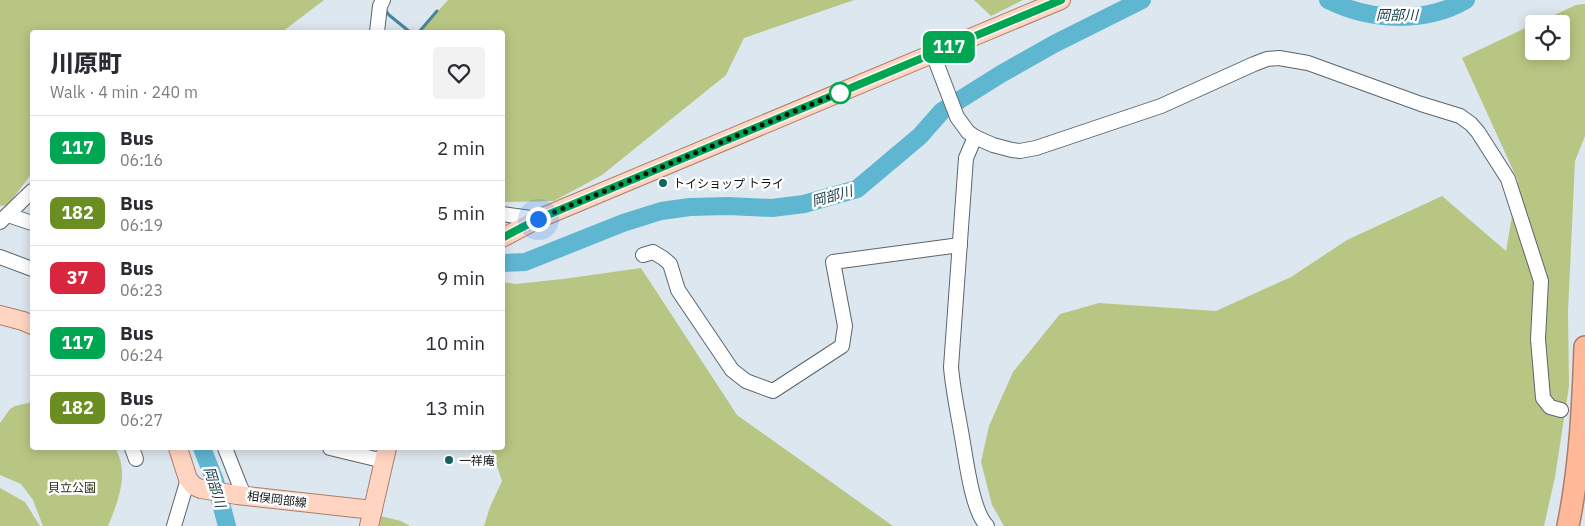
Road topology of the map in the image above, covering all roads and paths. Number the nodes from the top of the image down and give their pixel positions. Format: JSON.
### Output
{"nodes":[{"id":1,"x":1061,"y":0,"type":"edge"},
{"id":2,"x":379,"y":2,"type":"edge"},
{"id":3,"x":377,"y":30,"type":"edge"},
{"id":4,"x":934,"y":54,"type":"junction"},
{"id":5,"x":975,"y":137,"type":"junction"},
{"id":6,"x":30,"y":193,"type":"edge"},
{"id":7,"x":505,"y":214,"type":"edge"},
{"id":8,"x":4,"y":219,"type":"edge"},
{"id":9,"x":538,"y":219,"type":"junction"},
{"id":10,"x":30,"y":223,"type":"edge"},
{"id":11,"x":505,"y":236,"type":"edge"},
{"id":12,"x":960,"y":244,"type":"junction"},
{"id":13,"x":643,"y":255,"type":"dead end"},
{"id":14,"x":0,"y":257,"type":"edge"},
{"id":15,"x":30,"y":268,"type":"edge"},
{"id":16,"x":0,"y":315,"type":"edge"},
{"id":17,"x":30,"y":324,"type":"edge"},
{"id":18,"x":1585,"y":347,"type":"edge"},
{"id":19,"x":1561,"y":410,"type":"dead end"},
{"id":20,"x":179,"y":450,"type":"edge"},
{"id":21,"x":226,"y":450,"type":"edge"},
{"id":22,"x":349,"y":450,"type":"edge"},
{"id":23,"x":386,"y":454,"type":"edge"},
{"id":24,"x":194,"y":484,"type":"junction"},
{"id":25,"x":239,"y":495,"type":"junction"},
{"id":26,"x":371,"y":518,"type":"edge"},
{"id":27,"x":174,"y":526,"type":"edge"},
{"id":28,"x":987,"y":526,"type":"edge"},
{"id":29,"x":1568,"y":526,"type":"edge"}],
"edges":[{"from":1,"to":4,"type":"main road"},
{"from":2,"to":3,"type":"street"},
{"from":4,"to":5,"type":"street"},
{"from":4,"to":9,"type":"main road"},
{"from":5,"to":12,"type":"street"},
{"from":5,"to":19,"type":"street"},
{"from":6,"to":8,"type":"street"},
{"from":7,"to":9,"type":"street"},
{"from":8,"to":10,"type":"street"},
{"from":9,"to":11,"type":"main road"},
{"from":12,"to":13,"type":"street"},
{"from":12,"to":28,"type":"street"},
{"from":14,"to":15,"type":"street"},
{"from":16,"to":17,"type":"main road"},
{"from":18,"to":29,"type":"highway"},
{"from":20,"to":24,"type":"main road"},
{"from":21,"to":25,"type":"street"},
{"from":22,"to":23,"type":"street"},
{"from":23,"to":26,"type":"main road"},
{"from":24,"to":25,"type":"main road","name":"相俣岡部線"},
{"from":24,"to":27,"type":"street"},
{"from":25,"to":26,"type":"main road","name":"相俣岡部線"}]}
